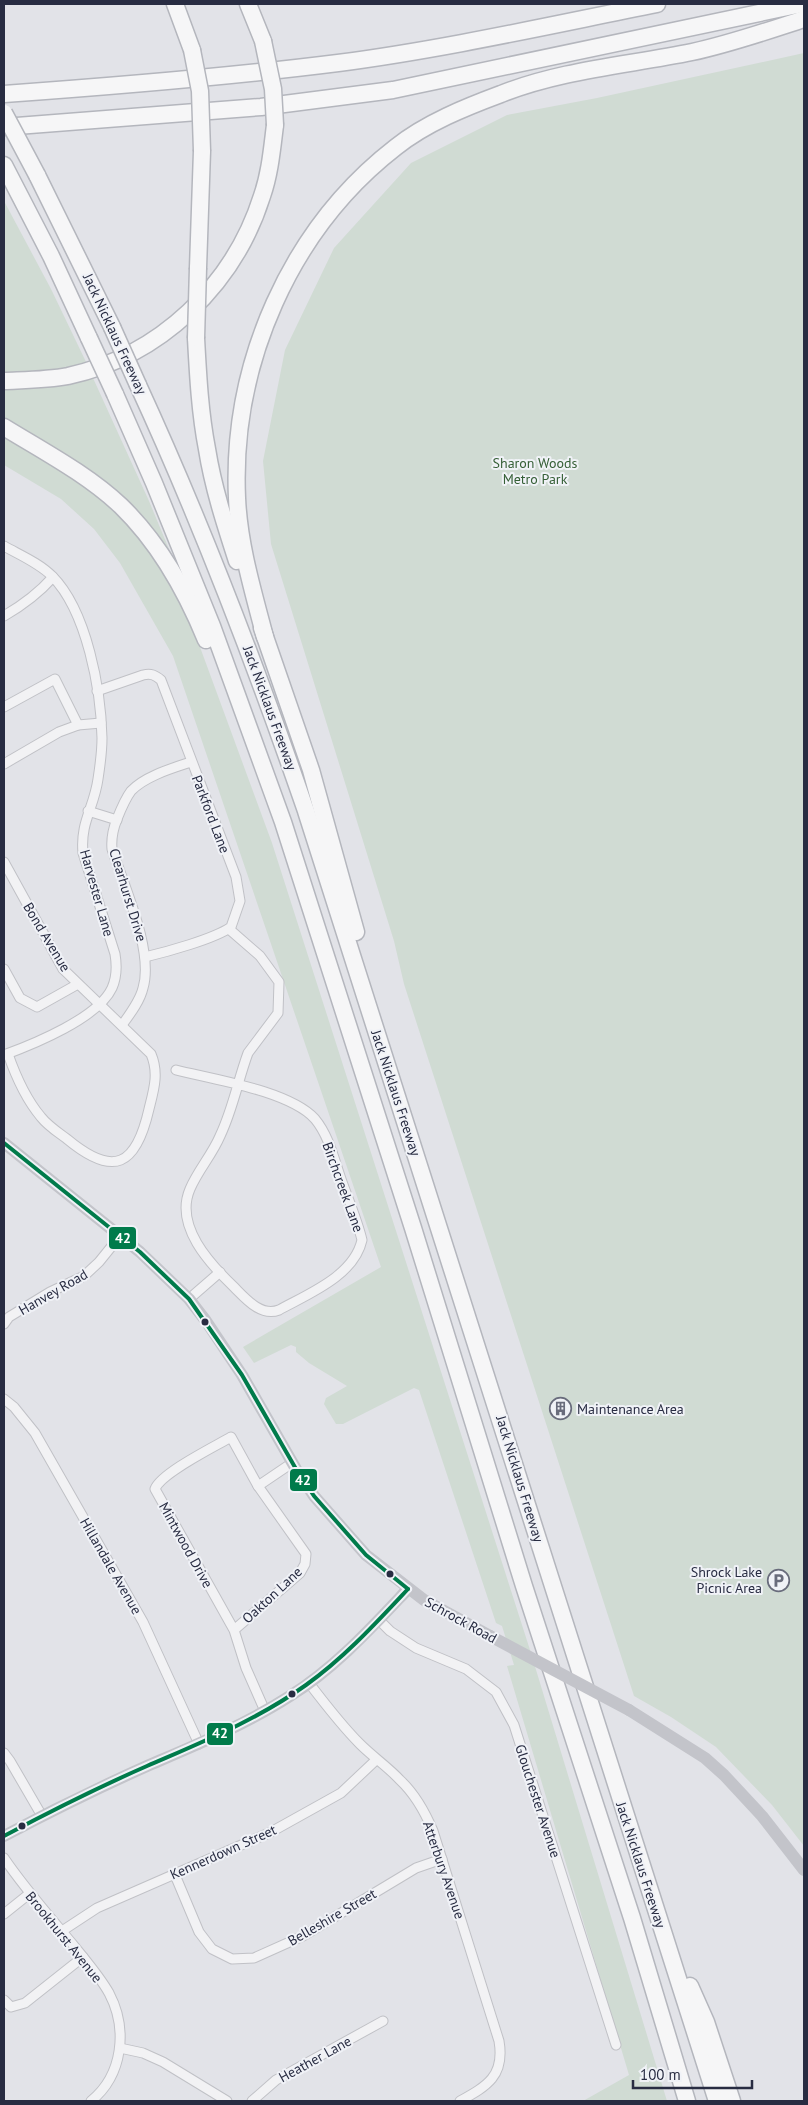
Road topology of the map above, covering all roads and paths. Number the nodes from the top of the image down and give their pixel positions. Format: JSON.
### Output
{"nodes":[{"id":1,"x":175,"y":4,"type":"edge"},
{"id":2,"x":248,"y":4,"type":"edge"},
{"id":3,"x":657,"y":4,"type":"edge"},
{"id":4,"x":802,"y":4,"type":"edge"},
{"id":5,"x":804,"y":19,"type":"edge"},
{"id":6,"x":4,"y":94,"type":"edge"},
{"id":7,"x":4,"y":113,"type":"edge"},
{"id":8,"x":143,"y":117,"type":"junction"},
{"id":9,"x":4,"y":127,"type":"edge"},
{"id":10,"x":4,"y":138,"type":"edge"},
{"id":11,"x":7,"y":171,"type":"edge"},
{"id":12,"x":4,"y":381,"type":"edge"},
{"id":13,"x":4,"y":427,"type":"edge"},
{"id":14,"x":4,"y":546,"type":"edge"},
{"id":15,"x":53,"y":577,"type":"junction"},
{"id":16,"x":4,"y":616,"type":"edge"},
{"id":17,"x":265,"y":637,"type":"junction"},
{"id":18,"x":97,"y":691,"type":"junction"},
{"id":19,"x":4,"y":707,"type":"edge"},
{"id":20,"x":101,"y":723,"type":"junction"},
{"id":21,"x":78,"y":725,"type":"junction"},
{"id":22,"x":191,"y":762,"type":"junction"},
{"id":23,"x":4,"y":764,"type":"edge"},
{"id":24,"x":273,"y":794,"type":"junction"},
{"id":25,"x":88,"y":811,"type":"junction"},
{"id":26,"x":117,"y":820,"type":"junction"},
{"id":27,"x":4,"y":862,"type":"edge"},
{"id":28,"x":229,"y":929,"type":"junction"},
{"id":29,"x":145,"y":957,"type":"junction"},
{"id":30,"x":4,"y":969,"type":"edge"},
{"id":31,"x":78,"y":984,"type":"junction"},
{"id":32,"x":100,"y":1004,"type":"junction"},
{"id":33,"x":122,"y":1025,"type":"junction"},
{"id":34,"x":382,"y":1049,"type":"junction"},
{"id":35,"x":6,"y":1054,"type":"edge"},
{"id":36,"x":176,"y":1070,"type":"dead end"},
{"id":37,"x":239,"y":1085,"type":"junction"},
{"id":38,"x":4,"y":1143,"type":"edge"},
{"id":39,"x":120,"y":1236,"type":"junction"},
{"id":40,"x":220,"y":1272,"type":"junction"},
{"id":41,"x":189,"y":1299,"type":"junction"},
{"id":42,"x":4,"y":1324,"type":"edge"},
{"id":43,"x":4,"y":1400,"type":"edge"},
{"id":44,"x":231,"y":1437,"type":"joint"},
{"id":45,"x":292,"y":1463,"type":"junction"},
{"id":46,"x":258,"y":1486,"type":"junction"},
{"id":47,"x":408,"y":1589,"type":"junction"},
{"id":48,"x":379,"y":1620,"type":"junction"},
{"id":49,"x":234,"y":1630,"type":"junction"},
{"id":50,"x":309,"y":1682,"type":"junction"},
{"id":51,"x":265,"y":1711,"type":"junction"},
{"id":52,"x":199,"y":1744,"type":"junction"},
{"id":53,"x":4,"y":1753,"type":"edge"},
{"id":54,"x":376,"y":1760,"type":"junction"},
{"id":55,"x":42,"y":1816,"type":"junction"},
{"id":56,"x":4,"y":1836,"type":"edge"},
{"id":57,"x":4,"y":1858,"type":"edge"},
{"id":58,"x":442,"y":1859,"type":"junction"},
{"id":59,"x":804,"y":1870,"type":"edge"},
{"id":60,"x":175,"y":1875,"type":"junction"},
{"id":61,"x":29,"y":1894,"type":"junction"},
{"id":62,"x":652,"y":1899,"type":"junction"},
{"id":63,"x":4,"y":1914,"type":"edge"},
{"id":64,"x":62,"y":1932,"type":"junction"},
{"id":65,"x":83,"y":1957,"type":"junction"},
{"id":66,"x":648,"y":1970,"type":"junction"},
{"id":67,"x":4,"y":2000,"type":"edge"},
{"id":68,"x":383,"y":2021,"type":"dead end"},
{"id":69,"x":616,"y":2045,"type":"dead end"},
{"id":70,"x":120,"y":2048,"type":"junction"},
{"id":71,"x":91,"y":2101,"type":"edge"},
{"id":72,"x":227,"y":2101,"type":"edge"},
{"id":73,"x":252,"y":2101,"type":"edge"},
{"id":74,"x":460,"y":2101,"type":"edge"},
{"id":75,"x":680,"y":2101,"type":"edge"},
{"id":76,"x":687,"y":2101,"type":"edge"},
{"id":77,"x":717,"y":2101,"type":"edge"},
{"id":78,"x":732,"y":2101,"type":"edge"}],
"edges":[{"from":1,"to":17,"type":"highway","bridge":true},
{"from":2,"to":12,"type":"highway","bridge":true},
{"from":3,"to":6,"type":"highway"},
{"from":4,"to":8,"type":"highway"},
{"from":5,"to":17,"type":"highway"},
{"from":7,"to":34,"type":"highway","name":"Jack Nicklaus Freeway","bridge":true},
{"from":8,"to":9,"type":"highway"},
{"from":8,"to":10,"type":"highway"},
{"from":11,"to":24,"type":"highway","name":"Jack Nicklaus Freeway","bridge":true},
{"from":13,"to":24,"type":"highway"},
{"from":14,"to":15,"type":"street","name":"Harvester Lane"},
{"from":15,"to":16,"type":"street"},
{"from":15,"to":18,"type":"street","name":"Harvester Lane"},
{"from":17,"to":34,"type":"highway"},
{"from":18,"to":20,"type":"street","name":"Harvester Lane"},
{"from":18,"to":22,"type":"street","name":"Parkford Lane"},
{"from":19,"to":21,"type":"street"},
{"from":20,"to":21,"type":"street"},
{"from":20,"to":25,"type":"street","name":"Harvester Lane"},
{"from":21,"to":23,"type":"street"},
{"from":22,"to":26,"type":"street","name":"Clearhurst Drive"},
{"from":22,"to":28,"type":"street","name":"Parkford Lane"},
{"from":24,"to":66,"type":"highway","name":"Jack Nicklaus Freeway"},
{"from":25,"to":26,"type":"street"},
{"from":25,"to":32,"type":"street","name":"Harvester Lane"},
{"from":26,"to":29,"type":"street","name":"Clearhurst Drive"},
{"from":27,"to":31,"type":"street","name":"Bond Avenue"},
{"from":28,"to":29,"type":"street"},
{"from":28,"to":37,"type":"street"},
{"from":29,"to":33,"type":"street","name":"Clearhurst Drive"},
{"from":30,"to":31,"type":"street"},
{"from":31,"to":32,"type":"street","name":"Bond Avenue"},
{"from":32,"to":33,"type":"street","name":"Bond Avenue"},
{"from":32,"to":35,"type":"street"},
{"from":33,"to":35,"type":"street","name":"Bond Avenue"},
{"from":34,"to":62,"type":"highway","name":"Jack Nicklaus Freeway"},
{"from":36,"to":37,"type":"street","name":"Birchcreek Lane"},
{"from":37,"to":40,"type":"street"},
{"from":37,"to":40,"type":"street","name":"Birchcreek Lane"},
{"from":38,"to":39,"type":"main road","name":"Schrock Road"},
{"from":39,"to":41,"type":"main road","name":"Schrock Road"},
{"from":39,"to":42,"type":"street","name":"Hanvey Road"},
{"from":40,"to":41,"type":"street"},
{"from":41,"to":45,"type":"main road","name":"Schrock Road"},
{"from":43,"to":52,"type":"street","name":"Hillandale Avenue"},
{"from":44,"to":46,"type":"street","name":"Oakton Lane"},
{"from":44,"to":49,"type":"street","name":"Mintwood Drive"},
{"from":45,"to":46,"type":"street"},
{"from":45,"to":47,"type":"main road","name":"Schrock Road"},
{"from":46,"to":49,"type":"street","name":"Oakton Lane"},
{"from":47,"to":48,"type":"main road"},
{"from":47,"to":59,"type":"main road","name":"Schrock Road","bridge":true},
{"from":48,"to":50,"type":"main road"},
{"from":48,"to":69,"type":"street","name":"Glouchester Avenue"},
{"from":49,"to":51,"type":"street","name":"Oakton Lane"},
{"from":50,"to":51,"type":"main road"},
{"from":50,"to":54,"type":"street","name":"Atterbury Avenue"},
{"from":51,"to":52,"type":"main road"},
{"from":52,"to":55,"type":"main road"},
{"from":53,"to":55,"type":"street"},
{"from":54,"to":58,"type":"street","name":"Atterbury Avenue"},
{"from":54,"to":60,"type":"street","name":"Kennerdown Street"},
{"from":55,"to":56,"type":"main road"},
{"from":57,"to":61,"type":"street","name":"Brookhurst Avenue"},
{"from":58,"to":60,"type":"street","name":"Belleshire Street"},
{"from":58,"to":74,"type":"street","name":"Atterbury Avenue"},
{"from":60,"to":64,"type":"street","name":"Kennerdown Street"},
{"from":61,"to":63,"type":"street"},
{"from":61,"to":64,"type":"street","name":"Brookhurst Avenue"},
{"from":62,"to":77,"type":"highway","name":"Jack Nicklaus Freeway"},
{"from":62,"to":78,"type":"highway"},
{"from":64,"to":65,"type":"street","name":"Brookhurst Avenue"},
{"from":65,"to":67,"type":"street"},
{"from":65,"to":70,"type":"street","name":"Brookhurst Avenue"},
{"from":66,"to":75,"type":"highway"},
{"from":66,"to":76,"type":"highway","name":"Jack Nicklaus Freeway"},
{"from":68,"to":73,"type":"street","name":"Heather Lane"},
{"from":70,"to":71,"type":"street","name":"Brookhurst Avenue"},
{"from":70,"to":72,"type":"street"}]}
